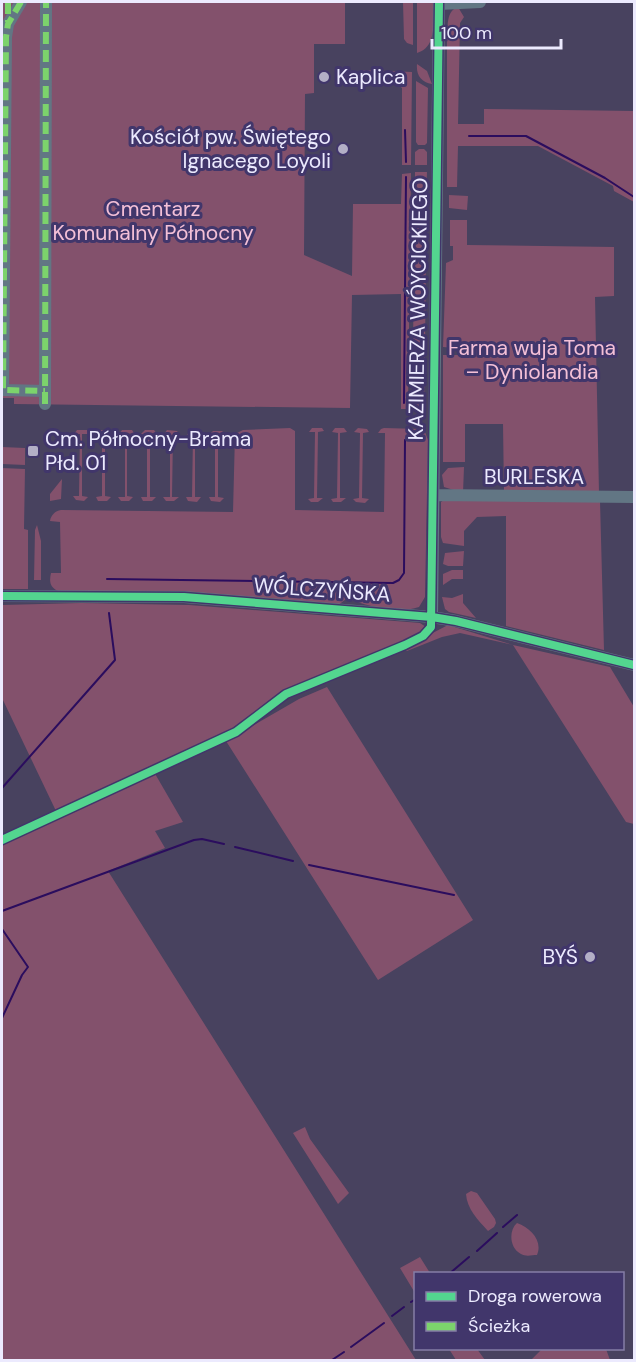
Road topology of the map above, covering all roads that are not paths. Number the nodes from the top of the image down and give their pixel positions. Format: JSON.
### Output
{"nodes":[{"id":1,"x":8,"y":2,"type":"edge"},
{"id":2,"x":21,"y":2,"type":"edge"},
{"id":3,"x":46,"y":2,"type":"edge"},
{"id":4,"x":480,"y":2,"type":"edge"},
{"id":5,"x":440,"y":3,"type":"edge"},
{"id":6,"x":8,"y":24,"type":"junction"},
{"id":7,"x":45,"y":391,"type":"junction"},
{"id":8,"x":45,"y":404,"type":"dead end"},
{"id":9,"x":434,"y":495,"type":"junction"},
{"id":10,"x":634,"y":497,"type":"edge"},
{"id":11,"x":2,"y":596,"type":"edge"},
{"id":12,"x":432,"y":617,"type":"junction"},
{"id":13,"x":634,"y":665,"type":"edge"}],
"edges":[{"from":1,"to":6,"type":"street"},
{"from":2,"to":6,"type":"street"},
{"from":3,"to":7,"type":"street"},
{"from":4,"to":5,"type":"street"},
{"from":5,"to":9,"type":"street","name":"KAZIMIERZA WÓYCICKIEGO"},
{"from":6,"to":7,"type":"street"},
{"from":7,"to":8,"type":"street"},
{"from":9,"to":10,"type":"street","name":"BURLESKA"},
{"from":9,"to":12,"type":"street","name":"KAZIMIERZA WÓYCICKIEGO"},
{"from":11,"to":12,"type":"street","name":"WÓLCZYŃSKA"},
{"from":12,"to":13,"type":"street","name":"WÓLCZYŃSKA"}]}
